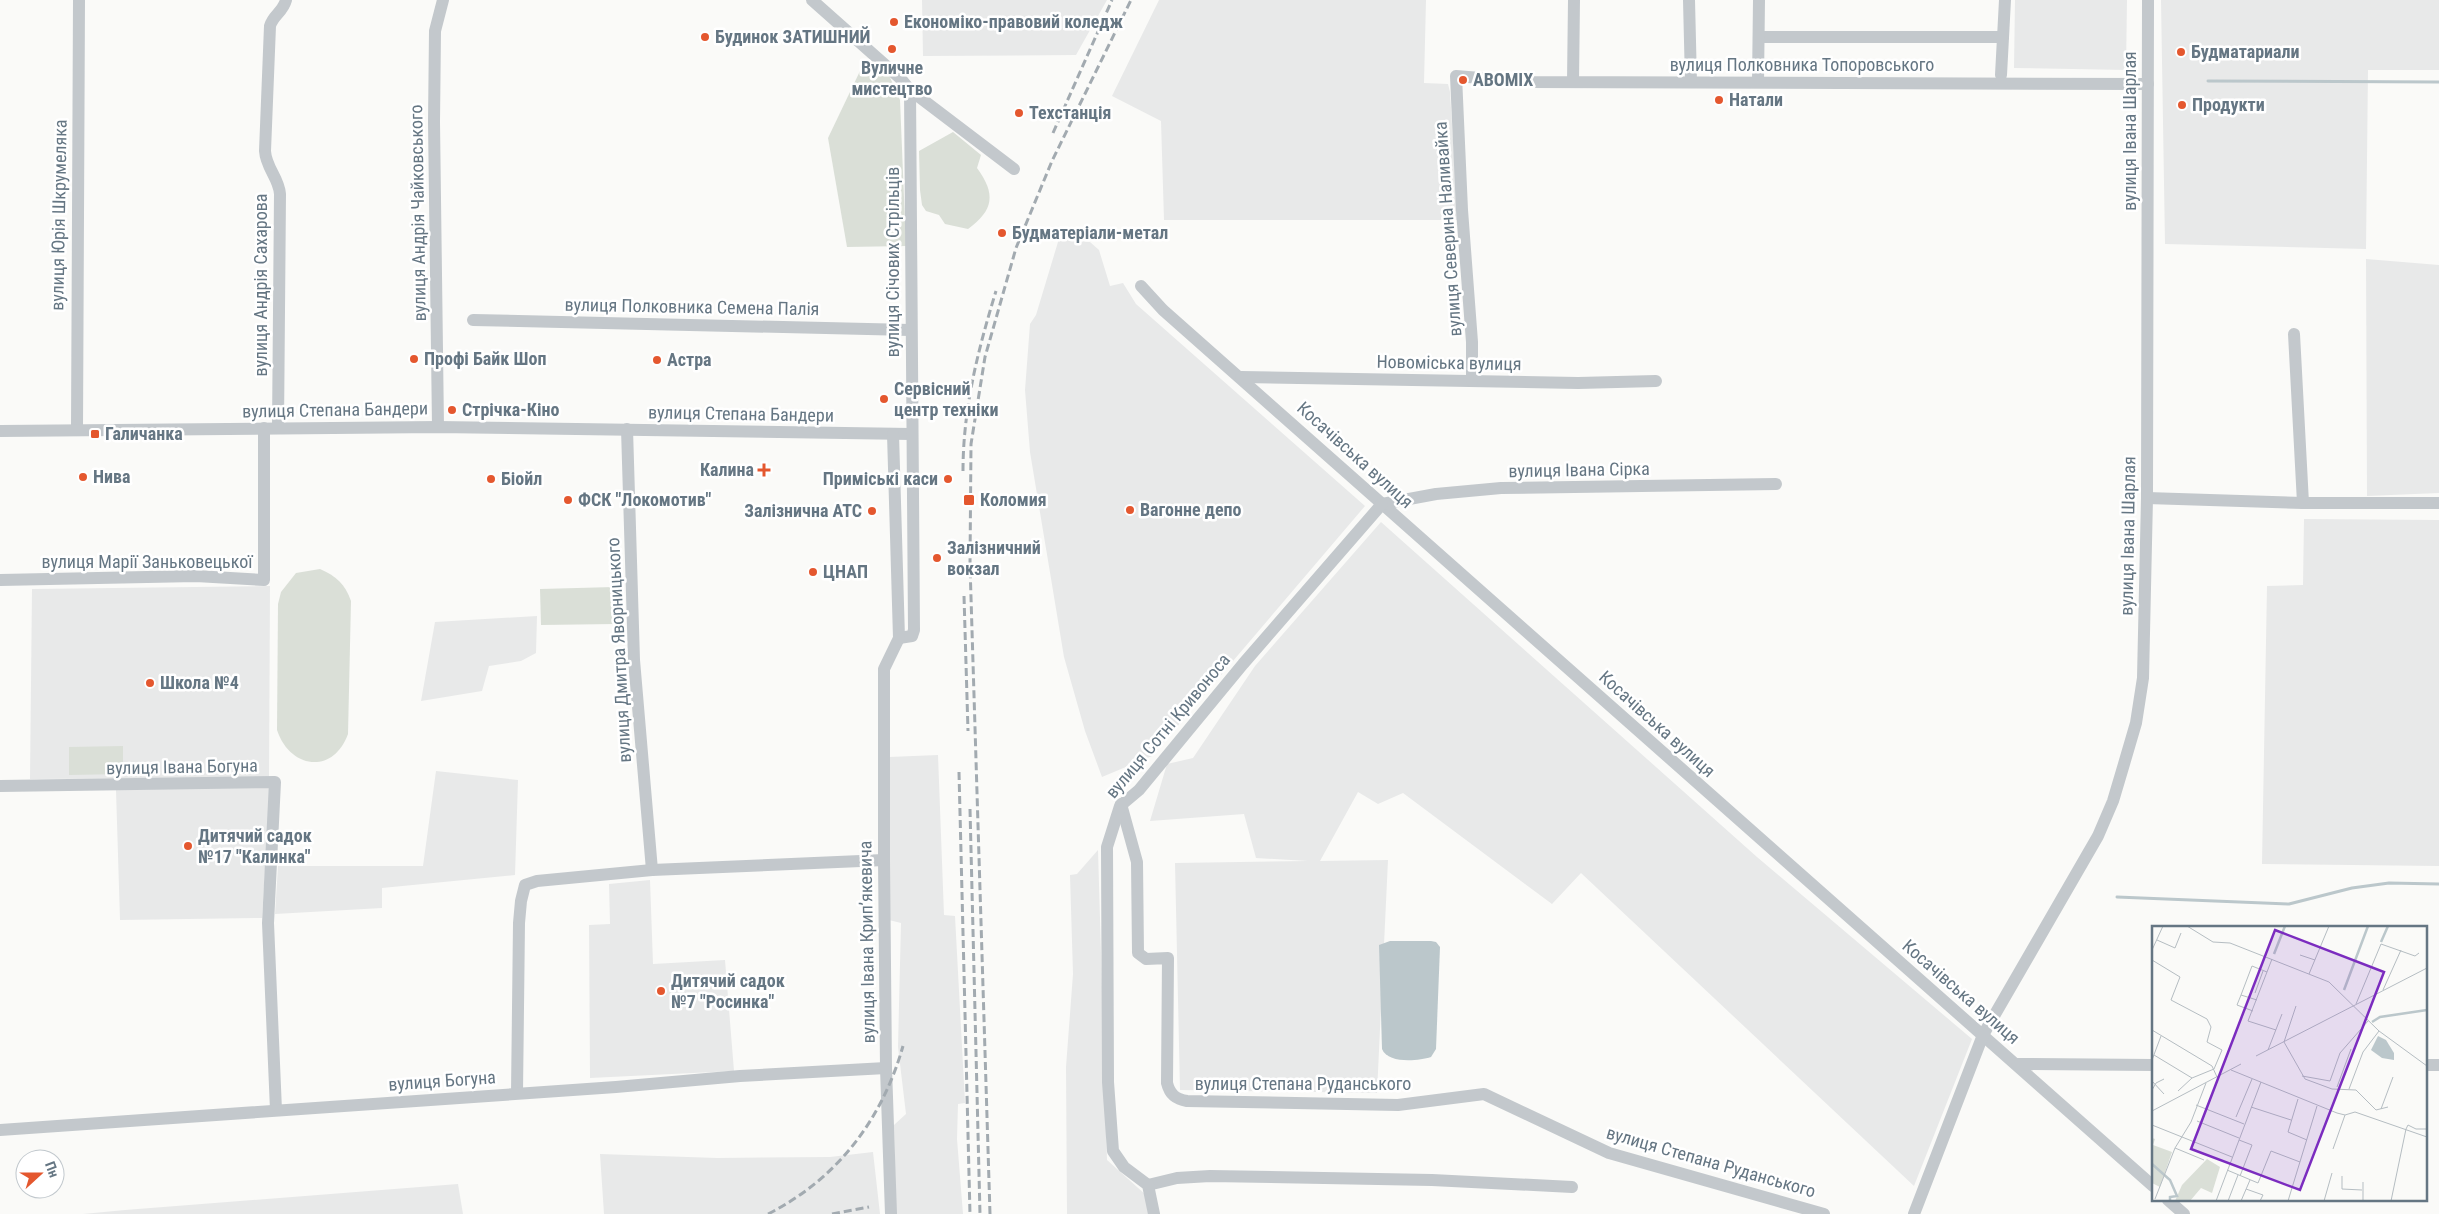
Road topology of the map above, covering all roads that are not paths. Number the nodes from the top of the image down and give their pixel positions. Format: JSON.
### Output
{"nodes":[{"id":1,"x":79,"y":0,"type":"edge"},
{"id":2,"x":286,"y":0,"type":"edge"},
{"id":3,"x":443,"y":0,"type":"edge"},
{"id":4,"x":812,"y":0,"type":"edge"},
{"id":5,"x":1574,"y":0,"type":"edge"},
{"id":6,"x":1689,"y":0,"type":"edge"},
{"id":7,"x":1759,"y":0,"type":"edge"},
{"id":8,"x":2005,"y":0,"type":"edge"},
{"id":9,"x":2148,"y":0,"type":"edge"},
{"id":10,"x":1760,"y":37,"type":"junction"},
{"id":11,"x":2003,"y":38,"type":"junction"},
{"id":12,"x":2001,"y":75,"type":"dead end"},
{"id":13,"x":1456,"y":76,"type":"joint"},
{"id":14,"x":1573,"y":82,"type":"junction"},
{"id":15,"x":1691,"y":82,"type":"junction"},
{"id":16,"x":1758,"y":82,"type":"junction"},
{"id":17,"x":2148,"y":84,"type":"junction"},
{"id":18,"x":910,"y":90,"type":"junction"},
{"id":19,"x":1014,"y":170,"type":"dead end"},
{"id":20,"x":1141,"y":286,"type":"dead end"},
{"id":21,"x":473,"y":320,"type":"dead end"},
{"id":22,"x":910,"y":330,"type":"junction"},
{"id":23,"x":2294,"y":334,"type":"dead end"},
{"id":24,"x":1241,"y":377,"type":"junction"},
{"id":25,"x":1472,"y":381,"type":"junction"},
{"id":26,"x":1656,"y":381,"type":"dead end"},
{"id":27,"x":438,"y":427,"type":"junction"},
{"id":28,"x":264,"y":428,"type":"junction"},
{"id":29,"x":278,"y":428,"type":"junction"},
{"id":30,"x":627,"y":429,"type":"junction"},
{"id":31,"x":77,"y":430,"type":"junction"},
{"id":32,"x":0,"y":431,"type":"edge"},
{"id":33,"x":893,"y":434,"type":"junction"},
{"id":34,"x":911,"y":434,"type":"junction"},
{"id":35,"x":1776,"y":484,"type":"dead end"},
{"id":36,"x":2147,"y":498,"type":"junction"},
{"id":37,"x":2303,"y":503,"type":"junction"},
{"id":38,"x":2439,"y":503,"type":"edge"},
{"id":39,"x":1382,"y":504,"type":"junction"},
{"id":40,"x":0,"y":580,"type":"edge"},
{"id":41,"x":898,"y":638,"type":"junction"},
{"id":42,"x":0,"y":786,"type":"edge"},
{"id":43,"x":1121,"y":804,"type":"junction"},
{"id":44,"x":884,"y":860,"type":"junction"},
{"id":45,"x":652,"y":870,"type":"junction"},
{"id":46,"x":1983,"y":1035,"type":"junction"},
{"id":47,"x":2017,"y":1064,"type":"junction"},
{"id":48,"x":2152,"y":1065,"type":"edge"},
{"id":49,"x":2426,"y":1065,"type":"edge"},
{"id":50,"x":2439,"y":1065,"type":"edge"},
{"id":51,"x":886,"y":1068,"type":"junction"},
{"id":52,"x":517,"y":1093,"type":"junction"},
{"id":53,"x":276,"y":1110,"type":"junction"},
{"id":54,"x":0,"y":1130,"type":"edge"},
{"id":55,"x":1148,"y":1185,"type":"junction"},
{"id":56,"x":2152,"y":1185,"type":"edge"},
{"id":57,"x":1572,"y":1187,"type":"dead end"},
{"id":58,"x":2170,"y":1202,"type":"edge"},
{"id":59,"x":892,"y":1214,"type":"edge"},
{"id":60,"x":1154,"y":1214,"type":"edge"},
{"id":61,"x":1824,"y":1214,"type":"edge"},
{"id":62,"x":1914,"y":1214,"type":"edge"},
{"id":63,"x":2184,"y":1214,"type":"edge"}],
"edges":[{"from":1,"to":31,"type":"street","name":"вулиця Юрія Шкрумеляка"},
{"from":2,"to":29,"type":"street","name":"вулиця Андрія Сахарова"},
{"from":3,"to":27,"type":"street","name":"вулиця Андрія Чайковського"},
{"from":4,"to":18,"type":"street"},
{"from":5,"to":14,"type":"street"},
{"from":6,"to":15,"type":"street"},
{"from":7,"to":10,"type":"street"},
{"from":8,"to":11,"type":"street"},
{"from":9,"to":17,"type":"street","name":"вулиця Івана Шарлая"},
{"from":10,"to":11,"type":"street"},
{"from":10,"to":16,"type":"street"},
{"from":11,"to":12,"type":"street"},
{"from":13,"to":14,"type":"street","name":"вулиця Полковника Топоровського"},
{"from":13,"to":25,"type":"street","name":"вулиця Северина Наливайка"},
{"from":14,"to":15,"type":"street","name":"вулиця Полковника Топоровського"},
{"from":15,"to":16,"type":"street","name":"вулиця Полковника Топоровського"},
{"from":16,"to":17,"type":"street","name":"вулиця Полковника Топоровського"},
{"from":17,"to":36,"type":"street","name":"вулиця Івана Шарлая"},
{"from":18,"to":19,"type":"street"},
{"from":18,"to":22,"type":"street","name":"вулиця Січових Стрільців"},
{"from":20,"to":24,"type":"street","name":"Косачівська вулиця"},
{"from":21,"to":22,"type":"street","name":"вулиця Полковника Семена Палія"},
{"from":22,"to":34,"type":"street","name":"вулиця Січових Стрільців"},
{"from":23,"to":37,"type":"street"},
{"from":24,"to":25,"type":"street","name":"Новоміська вулиця"},
{"from":24,"to":39,"type":"street","name":"Косачівська вулиця"},
{"from":25,"to":26,"type":"street","name":"Новоміська вулиця"},
{"from":27,"to":29,"type":"street","name":"вулиця Степана Бандери"},
{"from":27,"to":30,"type":"street","name":"вулиця Степана Бандери"},
{"from":28,"to":29,"type":"street","name":"вулиця Степана Бандери"},
{"from":28,"to":31,"type":"street","name":"вулиця Степана Бандери"},
{"from":28,"to":40,"type":"street","name":"вулиця Марії Заньковецької"},
{"from":30,"to":33,"type":"street","name":"вулиця Степана Бандери"},
{"from":30,"to":45,"type":"street","name":"вулиця Дмитра Яворницького"},
{"from":31,"to":32,"type":"street","name":"вулиця Степана Бандери"},
{"from":33,"to":34,"type":"street","name":"вулиця Степана Бандери"},
{"from":33,"to":41,"type":"street"},
{"from":34,"to":41,"type":"street","name":"вулиця Січових Стрільців"},
{"from":35,"to":39,"type":"street","name":"вулиця Івана Сірка"},
{"from":36,"to":37,"type":"street"},
{"from":36,"to":46,"type":"street","name":"вулиця Івана Шарлая"},
{"from":37,"to":38,"type":"street"},
{"from":39,"to":43,"type":"street","name":"вулиця Сотні Кривоноса"},
{"from":39,"to":46,"type":"street","name":"Косачівська вулиця"},
{"from":41,"to":44,"type":"street","name":"вулиця Івана Крипʼякевича"},
{"from":42,"to":53,"type":"street","name":"вулиця Івана Богуна"},
{"from":43,"to":55,"type":"street","name":"вулиця Сотні Кривоноса"},
{"from":43,"to":61,"type":"street","name":"вулиця Степана Руданського"},
{"from":44,"to":45,"type":"street"},
{"from":44,"to":51,"type":"street","name":"вулиця Івана Крипʼякевича"},
{"from":45,"to":52,"type":"street"},
{"from":46,"to":47,"type":"street","name":"Косачівська вулиця"},
{"from":46,"to":62,"type":"street","name":"вулиця Івана Шарлая"},
{"from":47,"to":48,"type":"street"},
{"from":47,"to":56,"type":"street","name":"Косачівська вулиця"},
{"from":49,"to":50,"type":"street"},
{"from":51,"to":52,"type":"street","name":"вулиця Богуна"},
{"from":51,"to":59,"type":"street","name":"вулиця Івана Крипʼякевича"},
{"from":52,"to":53,"type":"street","name":"вулиця Богуна"},
{"from":53,"to":54,"type":"street","name":"вулиця Богуна"},
{"from":55,"to":57,"type":"street"},
{"from":55,"to":60,"type":"street"},
{"from":58,"to":63,"type":"street"}]}
